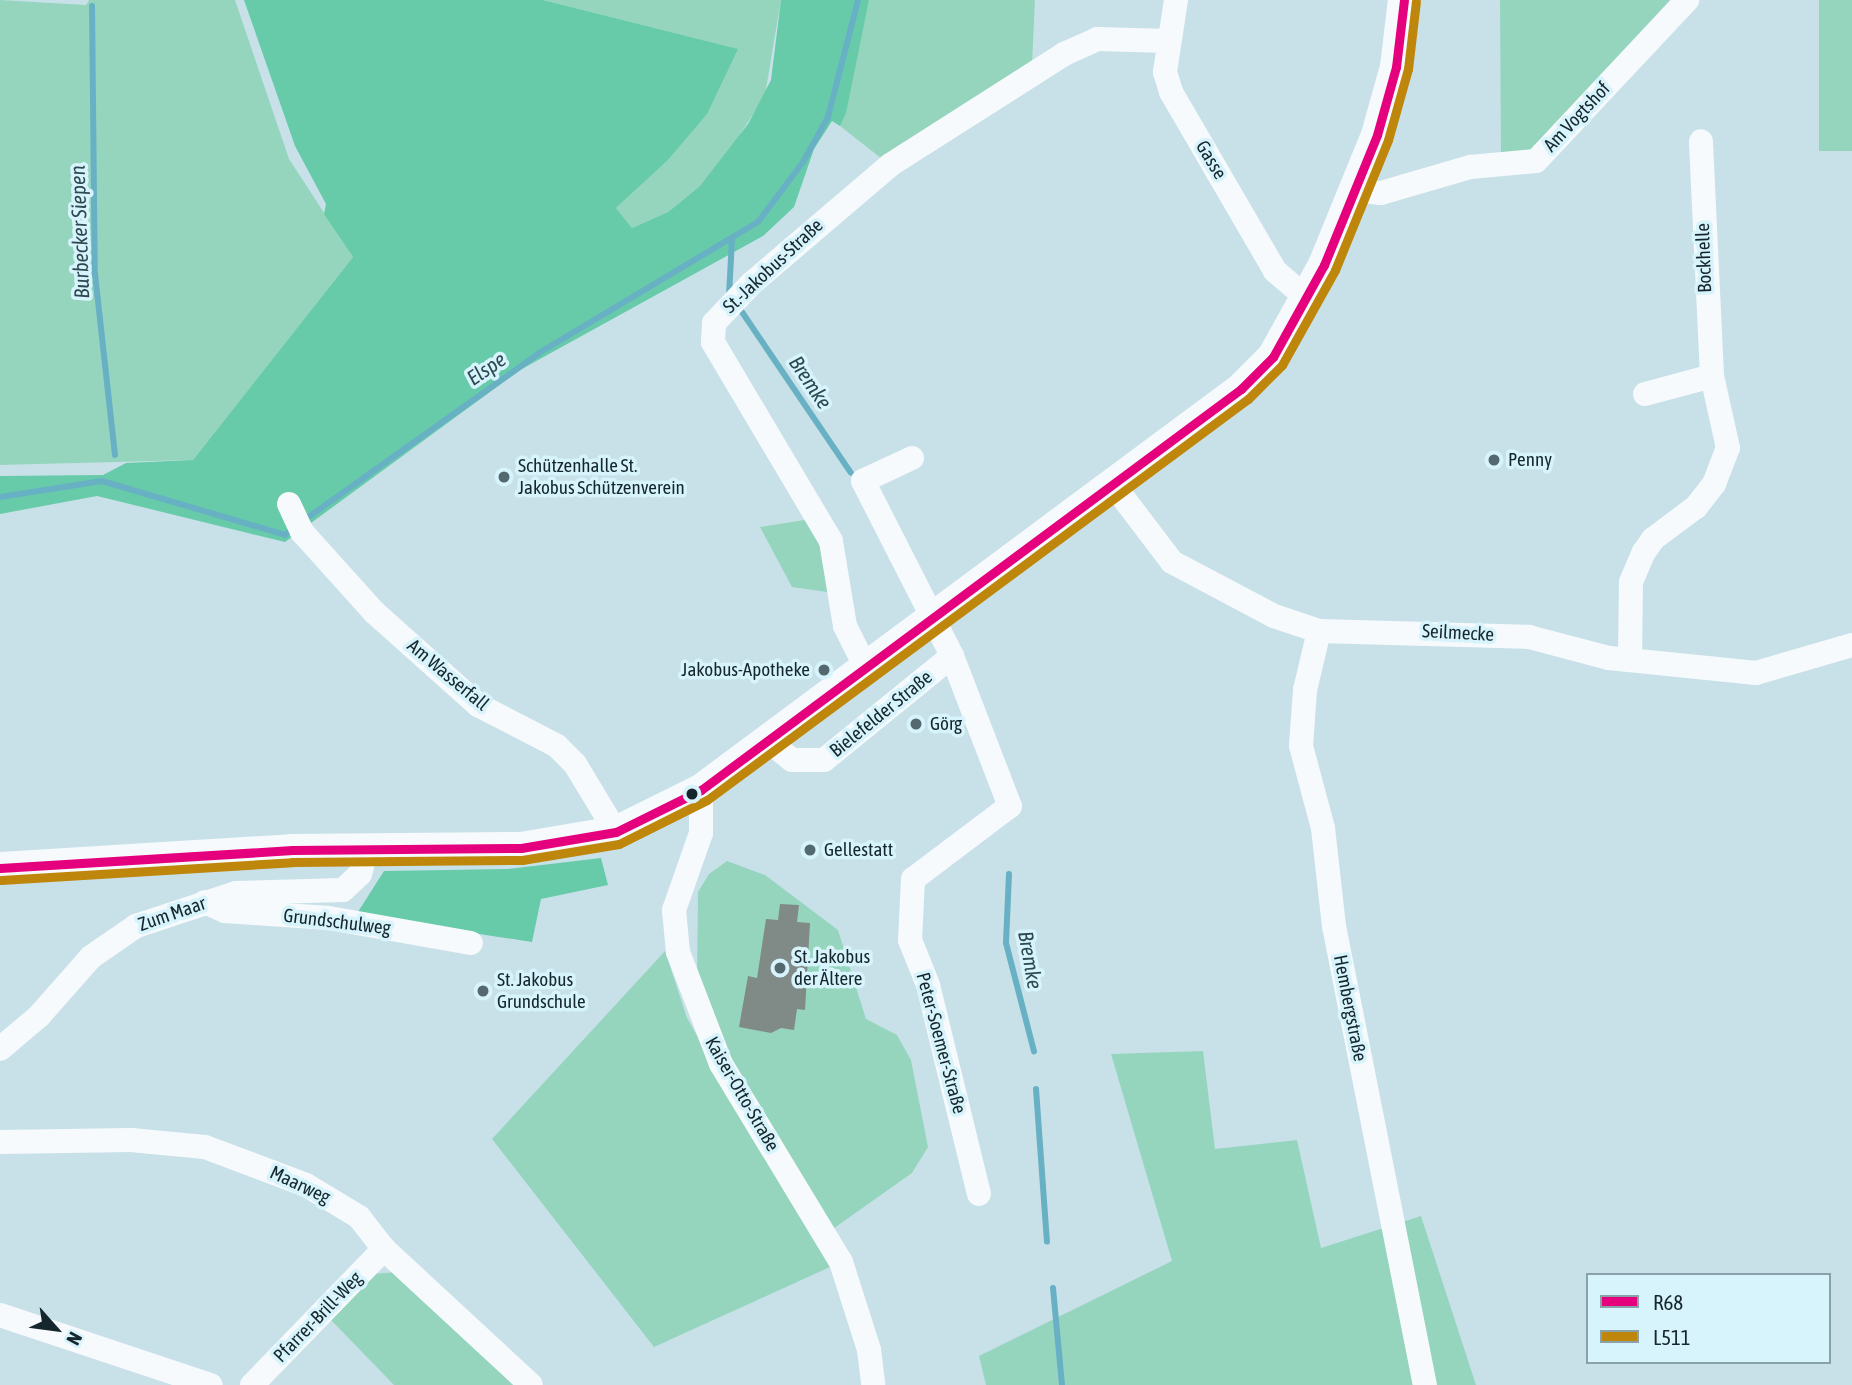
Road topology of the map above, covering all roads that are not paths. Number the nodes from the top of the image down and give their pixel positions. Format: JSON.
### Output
{"nodes":[{"id":1,"x":1176,"y":0,"type":"edge"},
{"id":2,"x":1404,"y":0,"type":"edge"},
{"id":3,"x":1687,"y":0,"type":"edge"},
{"id":4,"x":1169,"y":41,"type":"junction"},
{"id":5,"x":1701,"y":141,"type":"dead end"},
{"id":6,"x":1356,"y":190,"type":"junction"},
{"id":7,"x":1308,"y":299,"type":"junction"},
{"id":8,"x":1712,"y":376,"type":"junction"},
{"id":9,"x":1645,"y":394,"type":"dead end"},
{"id":10,"x":912,"y":458,"type":"dead end"},
{"id":11,"x":1112,"y":483,"type":"junction"},
{"id":12,"x":295,"y":517,"type":"dead end"},
{"id":13,"x":933,"y":620,"type":"junction"},
{"id":14,"x":1319,"y":631,"type":"junction"},
{"id":15,"x":1852,"y":645,"type":"edge"},
{"id":16,"x":952,"y":656,"type":"junction"},
{"id":17,"x":1630,"y":660,"type":"junction"},
{"id":18,"x":867,"y":670,"type":"junction"},
{"id":19,"x":771,"y":743,"type":"junction"},
{"id":20,"x":701,"y":790,"type":"junction"},
{"id":21,"x":616,"y":832,"type":"junction"},
{"id":22,"x":366,"y":851,"type":"junction"},
{"id":23,"x":0,"y":868,"type":"edge"},
{"id":24,"x":205,"y":902,"type":"junction"},
{"id":25,"x":471,"y":943,"type":"dead end"},
{"id":26,"x":0,"y":1049,"type":"edge"},
{"id":27,"x":0,"y":1142,"type":"edge"},
{"id":28,"x":979,"y":1194,"type":"dead end"},
{"id":29,"x":384,"y":1249,"type":"junction"},
{"id":30,"x":0,"y":1315,"type":"edge"},
{"id":31,"x":211,"y":1385,"type":"edge"},
{"id":32,"x":252,"y":1385,"type":"edge"},
{"id":33,"x":531,"y":1385,"type":"edge"},
{"id":34,"x":873,"y":1385,"type":"edge"},
{"id":35,"x":1425,"y":1385,"type":"edge"}],
"edges":[{"from":1,"to":4,"type":"street","name":"Gasse"},
{"from":2,"to":6,"type":"main road"},
{"from":3,"to":6,"type":"street","name":"Am Vogtshof"},
{"from":4,"to":7,"type":"street","name":"Gasse"},
{"from":4,"to":18,"type":"street","name":"St.-Jakobus-Straße"},
{"from":5,"to":8,"type":"street","name":"Bockhelle"},
{"from":6,"to":7,"type":"main road"},
{"from":7,"to":11,"type":"main road"},
{"from":8,"to":9,"type":"street"},
{"from":8,"to":17,"type":"street","name":"Bockhelle"},
{"from":10,"to":13,"type":"street","name":"Peter-Soemer-Straße"},
{"from":11,"to":13,"type":"main road"},
{"from":11,"to":14,"type":"street","name":"Seilmecke"},
{"from":12,"to":21,"type":"street","name":"Am Wasserfall"},
{"from":13,"to":16,"type":"street","name":"Peter-Soemer-Straße"},
{"from":13,"to":18,"type":"main road"},
{"from":14,"to":17,"type":"street","name":"Seilmecke"},
{"from":14,"to":35,"type":"street","name":"Hembergstraße"},
{"from":15,"to":17,"type":"street","name":"Seilmecke"},
{"from":16,"to":19,"type":"street","name":"Bielefelder Straße"},
{"from":16,"to":28,"type":"street","name":"Peter-Soemer-Straße"},
{"from":18,"to":19,"type":"main road"},
{"from":19,"to":20,"type":"main road"},
{"from":20,"to":21,"type":"main road"},
{"from":20,"to":34,"type":"street","name":"Kaiser-Otto-Straße"},
{"from":21,"to":22,"type":"main road"},
{"from":22,"to":23,"type":"main road"},
{"from":22,"to":24,"type":"street","name":"Zum Maar"},
{"from":24,"to":25,"type":"street","name":"Grundschulweg"},
{"from":24,"to":26,"type":"street","name":"Zum Maar"},
{"from":27,"to":29,"type":"street","name":"Maarweg"},
{"from":29,"to":32,"type":"street","name":"Pfarrer-Brill-Weg"},
{"from":29,"to":33,"type":"street","name":"Maarweg"},
{"from":30,"to":31,"type":"street"}]}
